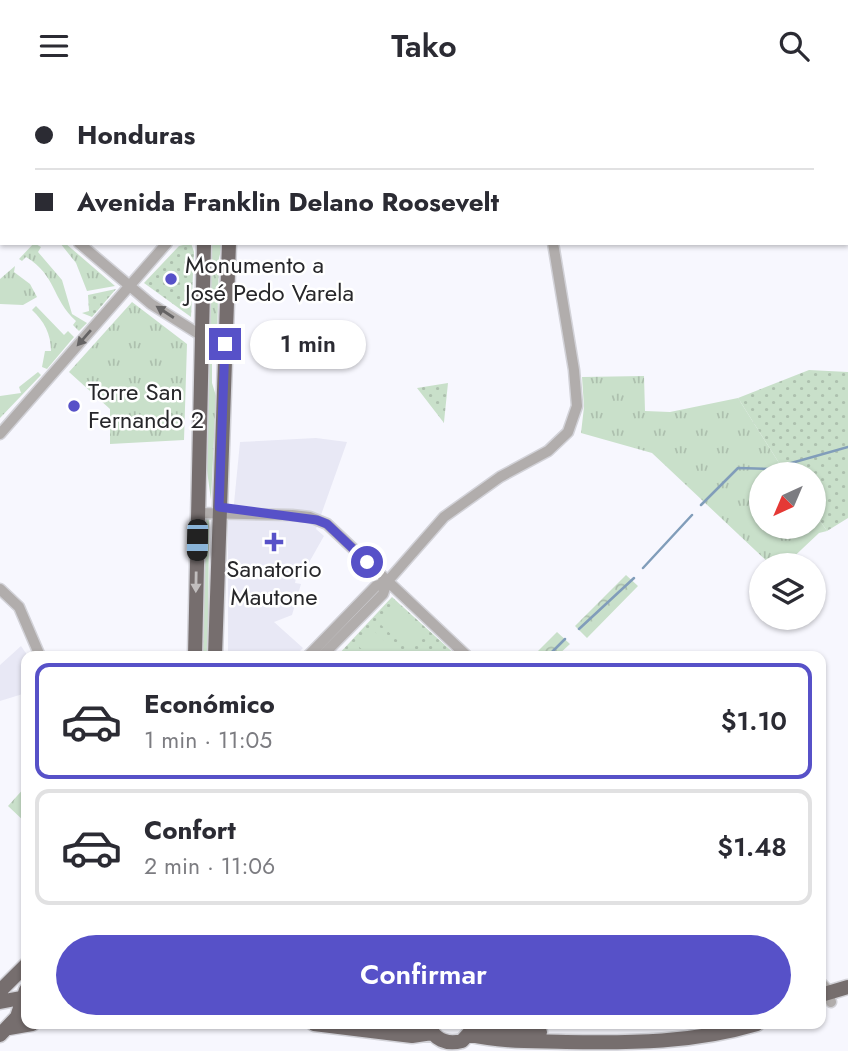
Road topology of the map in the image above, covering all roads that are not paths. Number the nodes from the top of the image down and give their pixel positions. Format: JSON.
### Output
{"nodes":[{"id":1,"x":81,"y":245,"type":"edge"},
{"id":2,"x":165,"y":245,"type":"edge"},
{"id":3,"x":204,"y":245,"type":"edge"},
{"id":4,"x":229,"y":245,"type":"edge"},
{"id":5,"x":553,"y":245,"type":"edge"},
{"id":6,"x":129,"y":287,"type":"junction"},
{"id":7,"x":202,"y":336,"type":"junction"},
{"id":8,"x":222,"y":392,"type":"junction"},
{"id":9,"x":0,"y":433,"type":"edge"},
{"id":10,"x":197,"y":510,"type":"junction"},
{"id":11,"x":218,"y":511,"type":"junction"},
{"id":12,"x":387,"y":582,"type":"junction"},
{"id":13,"x":0,"y":589,"type":"edge"},
{"id":14,"x":38,"y":651,"type":"edge"},
{"id":15,"x":195,"y":651,"type":"edge"},
{"id":16,"x":215,"y":651,"type":"edge"},
{"id":17,"x":313,"y":651,"type":"edge"},
{"id":18,"x":327,"y":651,"type":"edge"},
{"id":19,"x":462,"y":651,"type":"edge"},
{"id":20,"x":21,"y":970,"type":"edge"},
{"id":21,"x":848,"y":987,"type":"edge"},
{"id":22,"x":0,"y":991,"type":"edge"},
{"id":23,"x":826,"y":994,"type":"edge"},
{"id":24,"x":826,"y":995,"type":"edge"},
{"id":25,"x":21,"y":996,"type":"edge"},
{"id":26,"x":848,"y":997,"type":"edge"},
{"id":27,"x":0,"y":1002,"type":"edge"},
{"id":28,"x":21,"y":1007,"type":"edge"},
{"id":29,"x":355,"y":1029,"type":"edge"},
{"id":30,"x":472,"y":1029,"type":"edge"},
{"id":31,"x":512,"y":1029,"type":"edge"},
{"id":32,"x":694,"y":1029,"type":"edge"},
{"id":33,"x":733,"y":1029,"type":"edge"},
{"id":34,"x":5,"y":1032,"type":"edge"},
{"id":35,"x":438,"y":1037,"type":"edge"},
{"id":36,"x":611,"y":1042,"type":"edge"}],
"edges":[{"from":1,"to":6,"type":"street"},
{"from":2,"to":6,"type":"street"},
{"from":3,"to":7,"type":"main road"},
{"from":4,"to":8,"type":"main road"},
{"from":5,"to":12,"type":"street"},
{"from":7,"to":6,"type":"street","one_way":true},
{"from":6,"to":9,"type":"street","one_way":true},
{"from":7,"to":8,"type":"main road"},
{"from":7,"to":10,"type":"main road"},
{"from":8,"to":11,"type":"main road"},
{"from":10,"to":11,"type":"street"},
{"from":10,"to":15,"type":"main road","one_way":true},
{"from":11,"to":12,"type":"street"},
{"from":11,"to":16,"type":"main road"},
{"from":12,"to":17,"type":"street"},
{"from":12,"to":18,"type":"street"},
{"from":12,"to":19,"type":"street"},
{"from":13,"to":14,"type":"street"},
{"from":20,"to":22,"type":"main road"},
{"from":21,"to":23,"type":"main road"},
{"from":24,"to":26,"type":"main road"},
{"from":25,"to":27,"type":"main road"},
{"from":28,"to":34,"type":"main road"},
{"from":29,"to":35,"type":"main road"},
{"from":30,"to":35,"type":"main road"},
{"from":30,"to":36,"type":"main road"},
{"from":31,"to":36,"type":"main road"},
{"from":32,"to":36,"type":"main road"},
{"from":33,"to":36,"type":"main road"}]}
